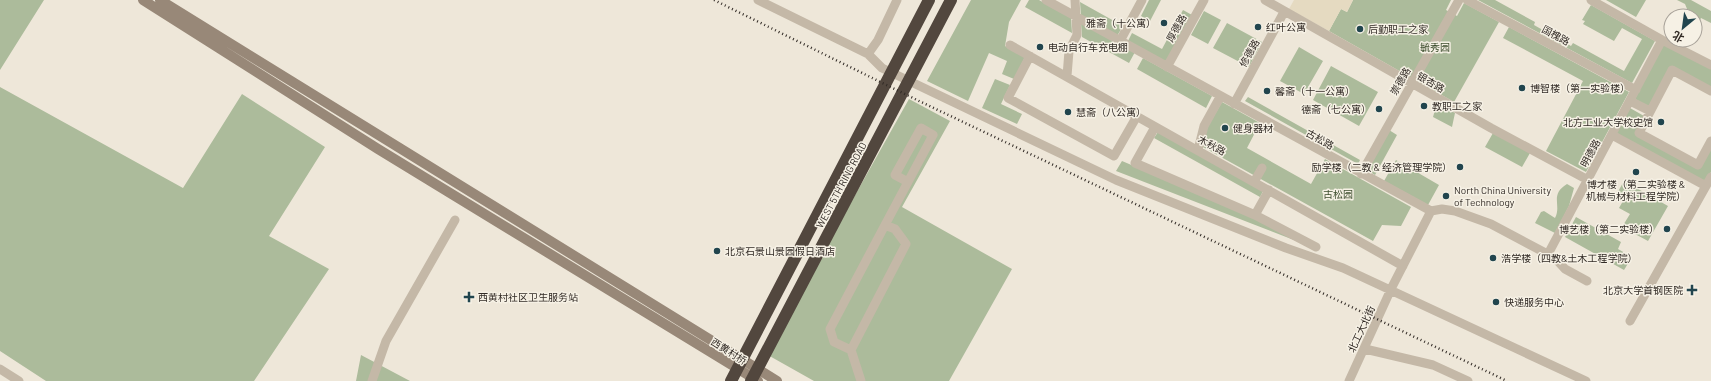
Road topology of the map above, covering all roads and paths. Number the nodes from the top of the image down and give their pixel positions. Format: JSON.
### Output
{"nodes":[{"id":1,"x":143,"y":0,"type":"edge"},
{"id":2,"x":160,"y":0,"type":"edge"},
{"id":3,"x":758,"y":0,"type":"edge"},
{"id":4,"x":897,"y":0,"type":"edge"},
{"id":5,"x":929,"y":0,"type":"edge"},
{"id":6,"x":951,"y":0,"type":"edge"},
{"id":7,"x":1046,"y":0,"type":"edge"},
{"id":8,"x":1076,"y":0,"type":"edge"},
{"id":9,"x":1141,"y":0,"type":"edge"},
{"id":10,"x":1204,"y":0,"type":"edge"},
{"id":11,"x":1265,"y":0,"type":"edge"},
{"id":12,"x":1459,"y":0,"type":"edge"},
{"id":13,"x":1467,"y":0,"type":"edge"},
{"id":14,"x":1591,"y":0,"type":"edge"},
{"id":15,"x":1284,"y":12,"type":"junction"},
{"id":16,"x":1076,"y":16,"type":"junction"},
{"id":17,"x":1662,"y":40,"type":"junction"},
{"id":18,"x":1120,"y":41,"type":"junction"},
{"id":19,"x":1010,"y":44,"type":"dead end"},
{"id":20,"x":868,"y":54,"type":"junction"},
{"id":21,"x":1030,"y":56,"type":"junction"},
{"id":22,"x":1711,"y":65,"type":"edge"},
{"id":23,"x":1167,"y":67,"type":"junction"},
{"id":24,"x":1067,"y":76,"type":"junction"},
{"id":25,"x":1412,"y":84,"type":"junction"},
{"id":26,"x":1636,"y":90,"type":"junction"},
{"id":27,"x":1711,"y":91,"type":"edge"},
{"id":28,"x":1220,"y":97,"type":"junction"},
{"id":29,"x":1630,"y":101,"type":"junction"},
{"id":30,"x":1234,"y":104,"type":"junction"},
{"id":31,"x":1650,"y":111,"type":"junction"},
{"id":32,"x":1137,"y":116,"type":"junction"},
{"id":33,"x":1155,"y":127,"type":"junction"},
{"id":34,"x":1612,"y":135,"type":"junction"},
{"id":35,"x":1711,"y":141,"type":"edge"},
{"id":36,"x":1198,"y":150,"type":"junction"},
{"id":37,"x":1262,"y":168,"type":"dead end"},
{"id":38,"x":1361,"y":174,"type":"junction"},
{"id":39,"x":1711,"y":177,"type":"edge"},
{"id":40,"x":1588,"y":180,"type":"junction"},
{"id":41,"x":908,"y":182,"type":"junction"},
{"id":42,"x":1254,"y":182,"type":"junction"},
{"id":43,"x":1706,"y":186,"type":"junction"},
{"id":44,"x":1269,"y":190,"type":"junction"},
{"id":45,"x":1431,"y":211,"type":"junction"},
{"id":46,"x":1255,"y":215,"type":"junction"},
{"id":47,"x":455,"y":220,"type":"dead end"},
{"id":48,"x":884,"y":225,"type":"junction"},
{"id":49,"x":1316,"y":247,"type":"dead end"},
{"id":50,"x":1548,"y":254,"type":"junction"},
{"id":51,"x":1402,"y":266,"type":"junction"},
{"id":52,"x":1587,"y":281,"type":"dead end"},
{"id":53,"x":1391,"y":288,"type":"junction"},
{"id":54,"x":1630,"y":321,"type":"dead end"},
{"id":55,"x":1365,"y":349,"type":"junction"},
{"id":56,"x":851,"y":350,"type":"junction"},
{"id":57,"x":0,"y":369,"type":"edge"},
{"id":58,"x":19,"y":381,"type":"edge"},
{"id":59,"x":372,"y":381,"type":"edge"},
{"id":60,"x":731,"y":381,"type":"edge"},
{"id":61,"x":751,"y":381,"type":"edge"},
{"id":62,"x":758,"y":381,"type":"edge"},
{"id":63,"x":777,"y":381,"type":"edge"},
{"id":64,"x":861,"y":381,"type":"edge"},
{"id":65,"x":1349,"y":381,"type":"edge"},
{"id":66,"x":1468,"y":381,"type":"edge"},
{"id":67,"x":1586,"y":381,"type":"edge"}],
"edges":[{"from":1,"to":62,"type":"main road","name":"西黄村桥"},
{"from":2,"to":63,"type":"main road","name":"西黄村桥"},
{"from":3,"to":20,"type":"street"},
{"from":4,"to":20,"type":"street"},
{"from":5,"to":60,"type":"highway","name":"WEST 5TH RING ROAD"},
{"from":6,"to":61,"type":"highway","name":"WEST 5TH RING ROAD"},
{"from":7,"to":16,"type":"street","name":"古松路"},
{"from":8,"to":16,"type":"street"},
{"from":9,"to":18,"type":"street"},
{"from":10,"to":23,"type":"street","name":"厚德路"},
{"from":11,"to":15,"type":"street","name":"银杏路"},
{"from":12,"to":25,"type":"street","name":"崇德路"},
{"from":13,"to":26,"type":"street","name":"国槐路"},
{"from":14,"to":17,"type":"street"},
{"from":15,"to":25,"type":"street","name":"银杏路"},
{"from":15,"to":30,"type":"street","name":"修德路"},
{"from":16,"to":18,"type":"street","name":"古松路"},
{"from":16,"to":24,"type":"street"},
{"from":17,"to":22,"type":"street"},
{"from":17,"to":26,"type":"street","name":"明德路"},
{"from":18,"to":23,"type":"street","name":"古松路"},
{"from":19,"to":21,"type":"street","name":"木秋路"},
{"from":20,"to":53,"type":"street"},
{"from":21,"to":24,"type":"street","name":"木秋路"},
{"from":21,"to":32,"type":"street"},
{"from":23,"to":28,"type":"street","name":"古松路"},
{"from":24,"to":32,"type":"street","name":"木秋路"},
{"from":25,"to":38,"type":"street","name":"崇德路"},
{"from":25,"to":40,"type":"street","name":"银杏路"},
{"from":26,"to":29,"type":"street","name":"明德路"},
{"from":27,"to":31,"type":"street"},
{"from":28,"to":30,"type":"street","name":"古松路"},
{"from":28,"to":36,"type":"street"},
{"from":29,"to":31,"type":"street"},
{"from":29,"to":34,"type":"street","name":"明德路"},
{"from":30,"to":38,"type":"street","name":"古松路"},
{"from":31,"to":35,"type":"street"},
{"from":32,"to":33,"type":"street","name":"木秋路"},
{"from":33,"to":36,"type":"street","name":"木秋路"},
{"from":33,"to":46,"type":"street"},
{"from":34,"to":40,"type":"street","name":"明德路"},
{"from":34,"to":43,"type":"street"},
{"from":36,"to":42,"type":"street","name":"木秋路"},
{"from":37,"to":42,"type":"street"},
{"from":38,"to":45,"type":"street","name":"古松路"},
{"from":39,"to":43,"type":"street"},
{"from":40,"to":50,"type":"street","name":"明德路"},
{"from":41,"to":41,"type":"street"},
{"from":41,"to":48,"type":"street"},
{"from":42,"to":44,"type":"street","name":"木秋路"},
{"from":43,"to":54,"type":"street"},
{"from":44,"to":46,"type":"street"},
{"from":44,"to":51,"type":"street","name":"木秋路"},
{"from":45,"to":50,"type":"street","name":"古松路"},
{"from":45,"to":51,"type":"street","name":"北工大北街"},
{"from":46,"to":49,"type":"street"},
{"from":47,"to":59,"type":"street"},
{"from":48,"to":56,"type":"street"},
{"from":48,"to":56,"type":"street"},
{"from":50,"to":52,"type":"street","name":"古松路"},
{"from":51,"to":53,"type":"street","name":"北工大北街"},
{"from":53,"to":55,"type":"street","name":"北工大北街"},
{"from":53,"to":67,"type":"street"},
{"from":55,"to":65,"type":"street","name":"北工大北街"},
{"from":55,"to":66,"type":"street"},
{"from":56,"to":64,"type":"street"},
{"from":57,"to":58,"type":"street"}]}
